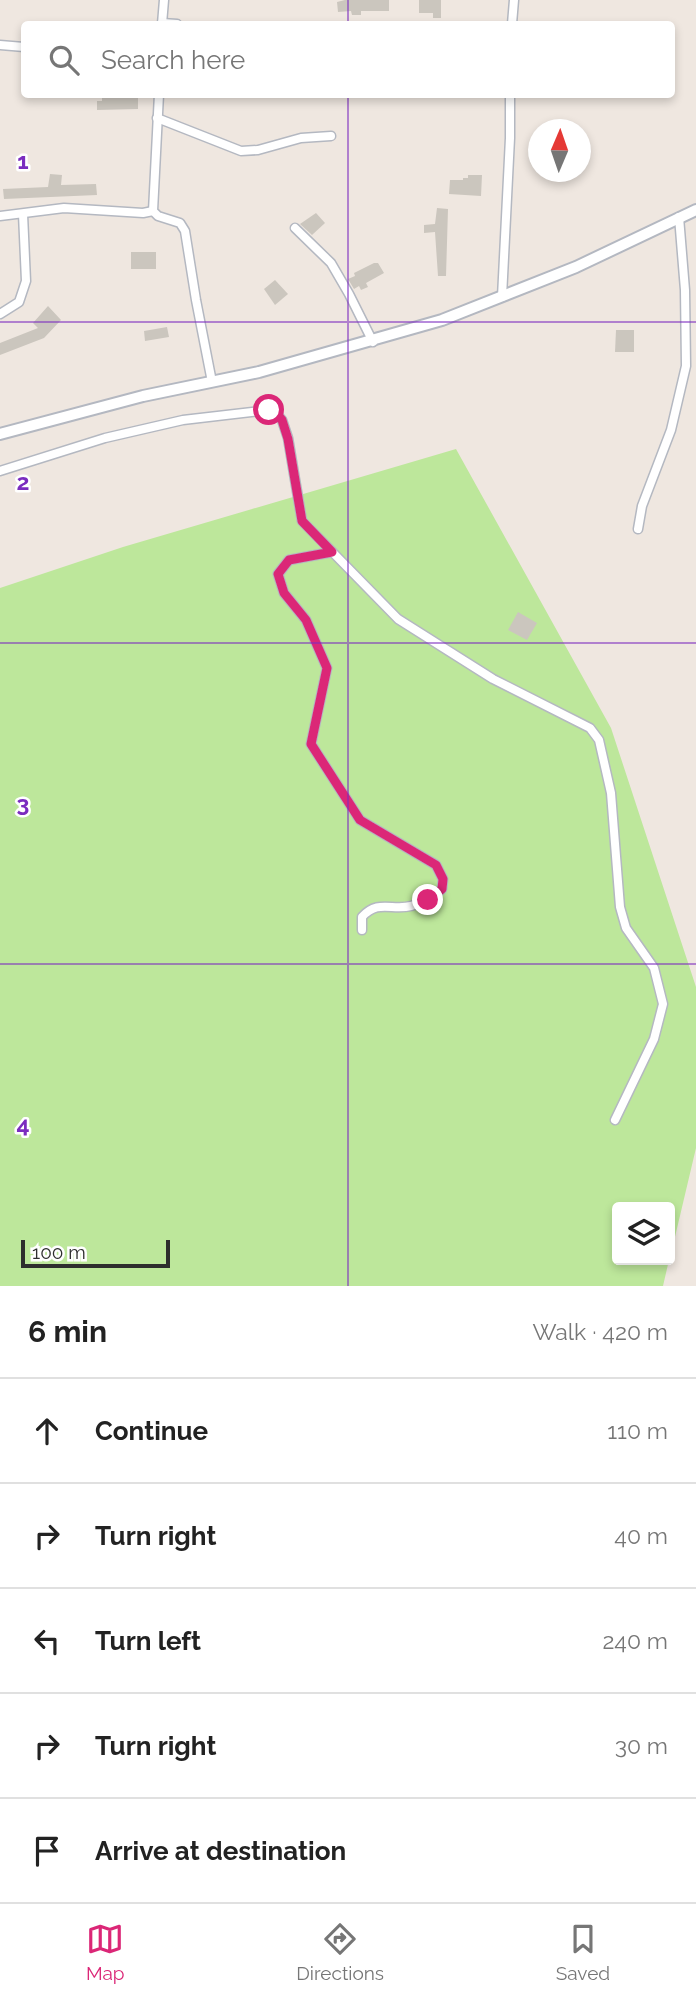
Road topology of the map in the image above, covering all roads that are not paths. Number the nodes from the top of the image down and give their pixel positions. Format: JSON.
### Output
{"nodes":[{"id":1,"x":164,"y":0,"type":"edge"},
{"id":2,"x":514,"y":0,"type":"edge"},
{"id":3,"x":162,"y":21,"type":"edge"},
{"id":4,"x":512,"y":21,"type":"edge"},
{"id":5,"x":0,"y":45,"type":"edge"},
{"id":6,"x":21,"y":47,"type":"edge"},
{"id":7,"x":159,"y":98,"type":"edge"},
{"id":8,"x":510,"y":98,"type":"edge"},
{"id":9,"x":157,"y":118,"type":"junction"},
{"id":10,"x":331,"y":136,"type":"dead end"},
{"id":11,"x":696,"y":210,"type":"edge"},
{"id":12,"x":153,"y":211,"type":"junction"},
{"id":13,"x":23,"y":215,"type":"junction"},
{"id":14,"x":0,"y":216,"type":"edge"},
{"id":15,"x":679,"y":217,"type":"junction"},
{"id":16,"x":295,"y":228,"type":"dead end"},
{"id":17,"x":502,"y":297,"type":"junction"},
{"id":18,"x":0,"y":314,"type":"edge"},
{"id":19,"x":373,"y":342,"type":"junction"},
{"id":20,"x":212,"y":382,"type":"junction"},
{"id":21,"x":0,"y":434,"type":"edge"},
{"id":22,"x":0,"y":471,"type":"edge"},
{"id":23,"x":638,"y":528,"type":"dead end"},
{"id":24,"x":332,"y":552,"type":"junction"},
{"id":25,"x":362,"y":930,"type":"dead end"},
{"id":26,"x":615,"y":1120,"type":"dead end"}],
"edges":[{"from":1,"to":3,"type":"street"},
{"from":2,"to":4,"type":"street"},
{"from":5,"to":6,"type":"street"},
{"from":7,"to":9,"type":"street"},
{"from":8,"to":17,"type":"street"},
{"from":9,"to":10,"type":"street"},
{"from":9,"to":12,"type":"street"},
{"from":11,"to":15,"type":"main road"},
{"from":12,"to":13,"type":"street"},
{"from":12,"to":20,"type":"street"},
{"from":13,"to":14,"type":"street"},
{"from":13,"to":18,"type":"street"},
{"from":15,"to":17,"type":"main road"},
{"from":15,"to":23,"type":"street"},
{"from":16,"to":19,"type":"street"},
{"from":17,"to":19,"type":"main road"},
{"from":19,"to":20,"type":"main road"},
{"from":20,"to":21,"type":"main road"},
{"from":22,"to":24,"type":"street"},
{"from":24,"to":25,"type":"street"},
{"from":24,"to":26,"type":"street"}]}
